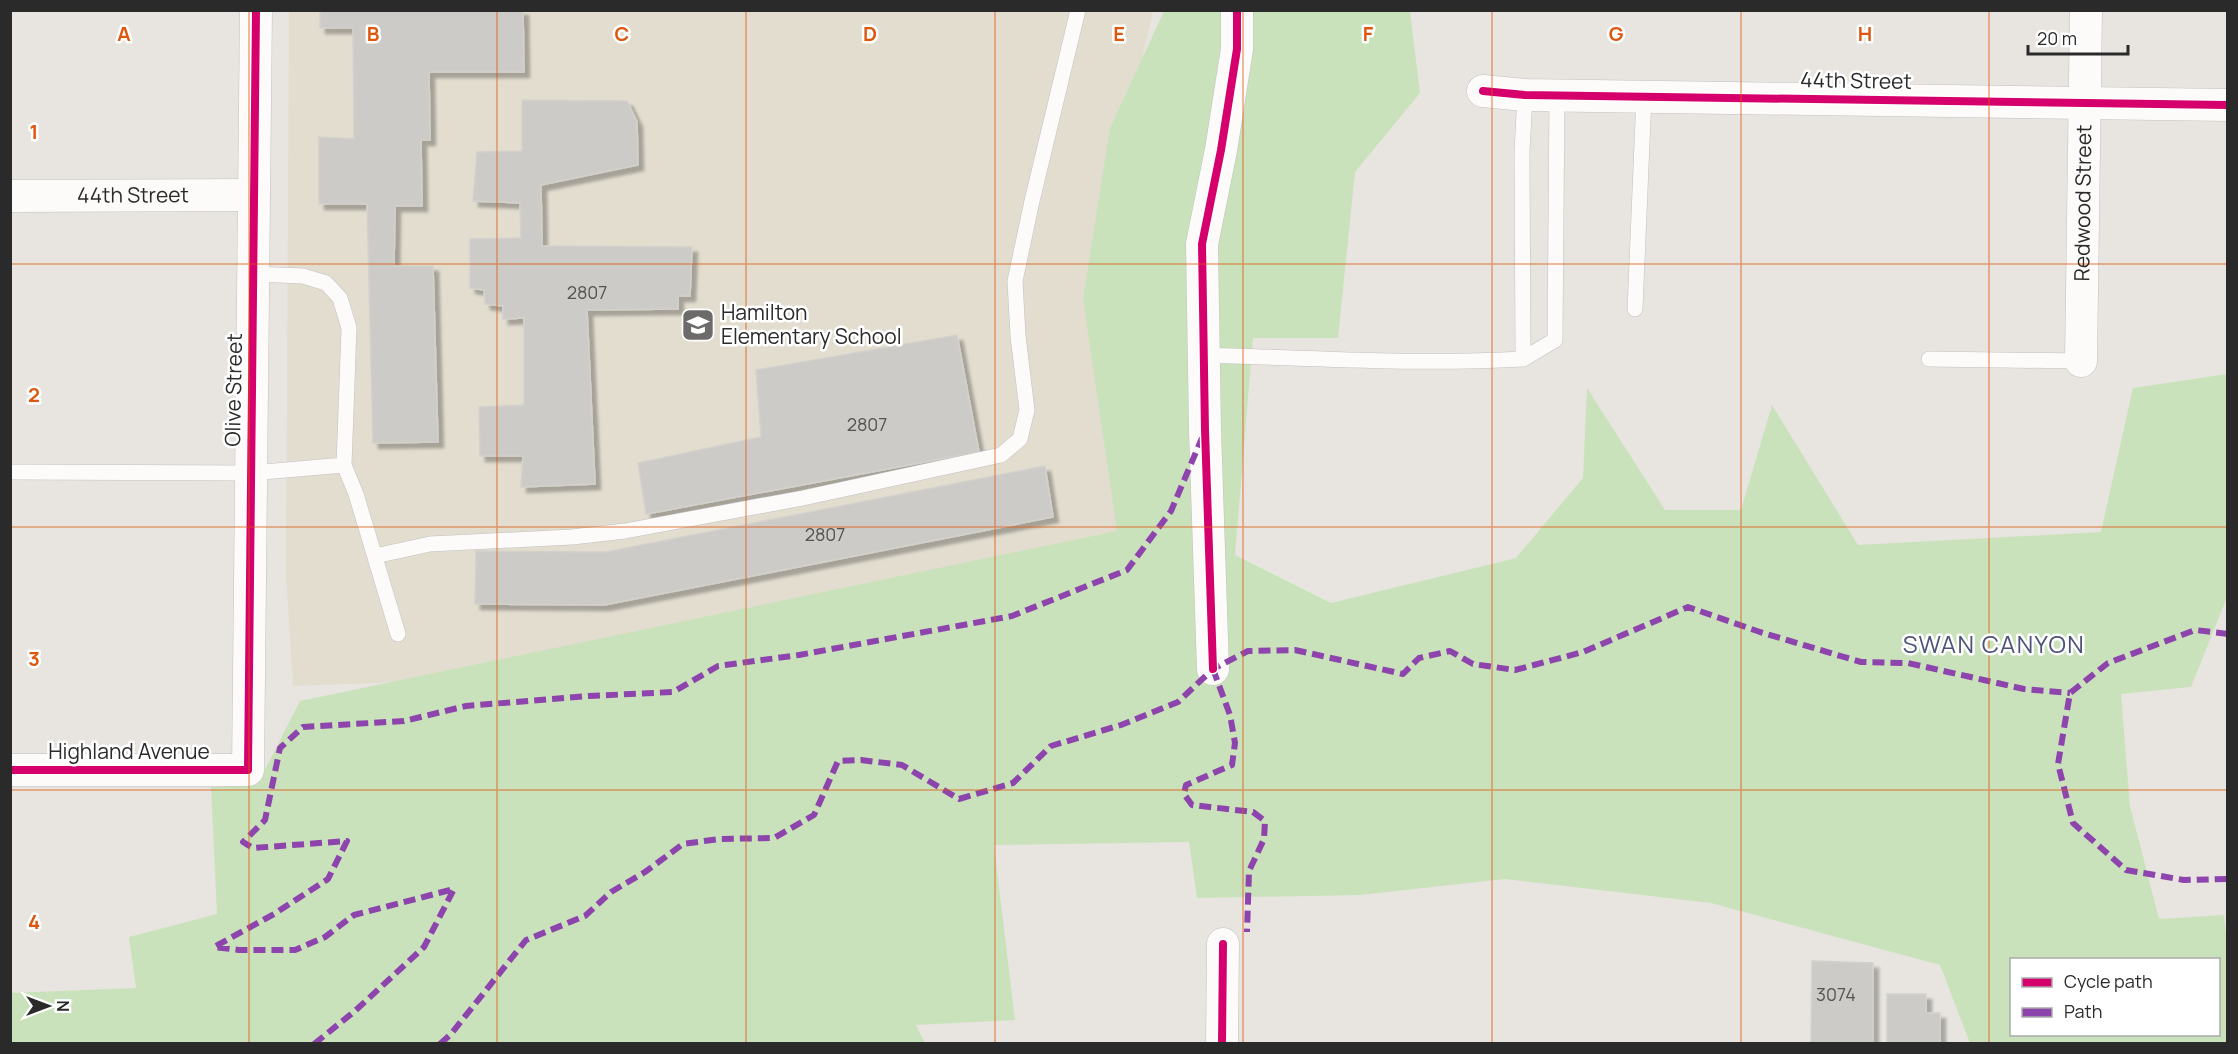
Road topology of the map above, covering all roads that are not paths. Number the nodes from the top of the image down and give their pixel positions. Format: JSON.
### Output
{"nodes":[{"id":1,"x":256,"y":10,"type":"edge"},
{"id":2,"x":1078,"y":10,"type":"edge"},
{"id":3,"x":1237,"y":10,"type":"edge"},
{"id":4,"x":2086,"y":10,"type":"edge"},
{"id":5,"x":1484,"y":91,"type":"dead end"},
{"id":6,"x":1525,"y":95,"type":"junction"},
{"id":7,"x":1557,"y":95,"type":"junction"},
{"id":8,"x":1644,"y":96,"type":"junction"},
{"id":9,"x":2085,"y":102,"type":"junction"},
{"id":10,"x":2228,"y":105,"type":"edge"},
{"id":11,"x":254,"y":195,"type":"junction"},
{"id":12,"x":10,"y":196,"type":"edge"},
{"id":13,"x":254,"y":274,"type":"junction"},
{"id":14,"x":1635,"y":309,"type":"dead end"},
{"id":15,"x":1204,"y":356,"type":"junction"},
{"id":16,"x":1523,"y":359,"type":"junction"},
{"id":17,"x":1929,"y":359,"type":"dead end"},
{"id":18,"x":2081,"y":361,"type":"joint"},
{"id":19,"x":344,"y":465,"type":"junction"},
{"id":20,"x":10,"y":472,"type":"edge"},
{"id":21,"x":251,"y":473,"type":"junction"},
{"id":22,"x":375,"y":556,"type":"junction"},
{"id":23,"x":398,"y":634,"type":"dead end"},
{"id":24,"x":1212,"y":669,"type":"dead end"},
{"id":25,"x":10,"y":770,"type":"edge"},
{"id":26,"x":248,"y":770,"type":"joint"},
{"id":27,"x":1223,"y":944,"type":"dead end"},
{"id":28,"x":1222,"y":1044,"type":"edge"}],
"edges":[{"from":1,"to":11,"type":"street","name":"Olive Street"},
{"from":2,"to":22,"type":"lane"},
{"from":3,"to":15,"type":"street"},
{"from":4,"to":9,"type":"street","name":"Redwood Street"},
{"from":5,"to":6,"type":"street","name":"44th Street"},
{"from":6,"to":7,"type":"street","name":"44th Street"},
{"from":6,"to":16,"type":"lane"},
{"from":7,"to":8,"type":"street","name":"44th Street"},
{"from":7,"to":16,"type":"lane"},
{"from":8,"to":9,"type":"street","name":"44th Street"},
{"from":8,"to":14,"type":"lane"},
{"from":9,"to":10,"type":"street","name":"44th Street"},
{"from":9,"to":18,"type":"street","name":"Redwood Street"},
{"from":11,"to":12,"type":"street","name":"44th Street"},
{"from":11,"to":13,"type":"street","name":"Olive Street"},
{"from":13,"to":19,"type":"lane"},
{"from":13,"to":21,"type":"street","name":"Olive Street"},
{"from":15,"to":16,"type":"lane"},
{"from":15,"to":24,"type":"street"},
{"from":17,"to":18,"type":"lane"},
{"from":19,"to":21,"type":"lane"},
{"from":19,"to":22,"type":"lane"},
{"from":20,"to":21,"type":"lane"},
{"from":21,"to":26,"type":"street","name":"Olive Street"},
{"from":22,"to":23,"type":"lane"},
{"from":25,"to":26,"type":"street","name":"Highland Avenue"},
{"from":27,"to":28,"type":"street"}]}
